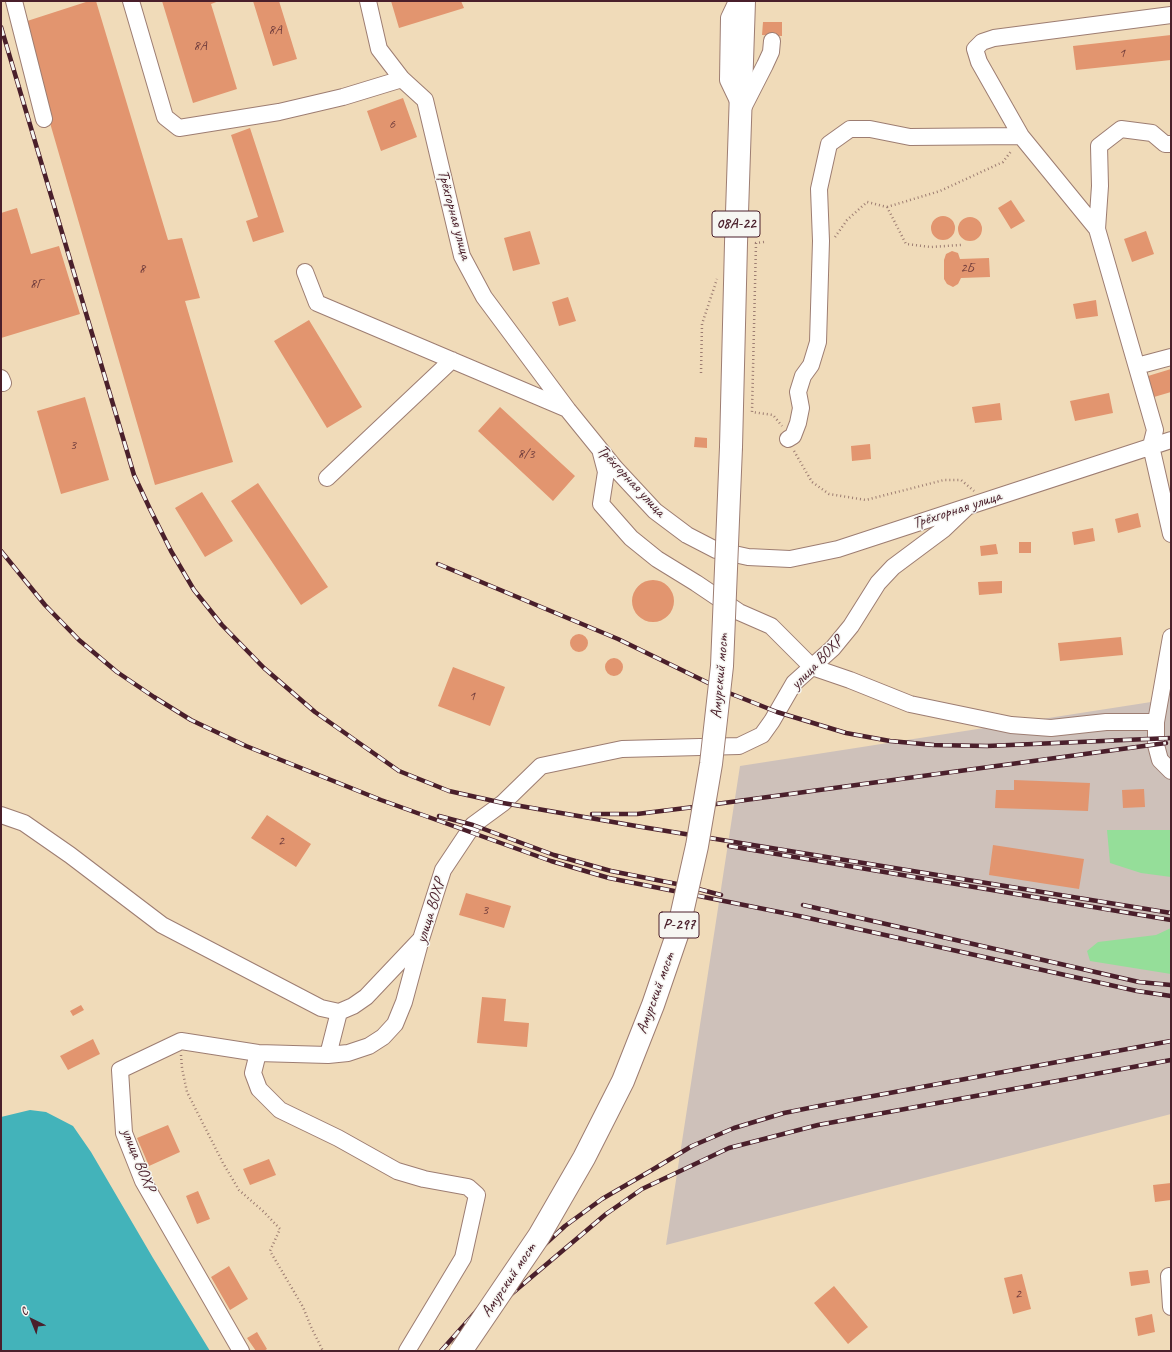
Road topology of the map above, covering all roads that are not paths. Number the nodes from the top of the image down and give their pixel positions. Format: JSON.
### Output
{"nodes":[{"id":1,"x":14,"y":1,"type":"edge"},
{"id":2,"x":131,"y":1,"type":"edge"},
{"id":3,"x":368,"y":1,"type":"edge"},
{"id":4,"x":737,"y":1,"type":"edge"},
{"id":5,"x":744,"y":1,"type":"edge"},
{"id":6,"x":1171,"y":15,"type":"edge"},
{"id":7,"x":772,"y":41,"type":"dead end"},
{"id":8,"x":402,"y":79,"type":"junction"},
{"id":9,"x":741,"y":109,"type":"junction"},
{"id":10,"x":44,"y":119,"type":"dead end"},
{"id":11,"x":1021,"y":136,"type":"junction"},
{"id":12,"x":1171,"y":144,"type":"edge"},
{"id":13,"x":1096,"y":229,"type":"junction"},
{"id":14,"x":305,"y":272,"type":"dead end"},
{"id":15,"x":1171,"y":357,"type":"edge"},
{"id":16,"x":452,"y":360,"type":"junction"},
{"id":17,"x":1137,"y":366,"type":"junction"},
{"id":18,"x":568,"y":410,"type":"junction"},
{"id":19,"x":788,"y":439,"type":"road end"},
{"id":20,"x":1171,"y":440,"type":"edge"},
{"id":21,"x":1151,"y":446,"type":"junction"},
{"id":22,"x":731,"y":447,"type":"joint"},
{"id":23,"x":601,"y":450,"type":"junction"},
{"id":24,"x":327,"y":478,"type":"dead end"},
{"id":25,"x":972,"y":505,"type":"junction"},
{"id":26,"x":1171,"y":534,"type":"edge"},
{"id":27,"x":1171,"y":638,"type":"edge"},
{"id":28,"x":812,"y":667,"type":"junction"},
{"id":29,"x":1156,"y":722,"type":"junction"},
{"id":30,"x":1171,"y":771,"type":"edge"},
{"id":31,"x":1,"y":815,"type":"edge"},
{"id":32,"x":421,"y":939,"type":"junction"},
{"id":33,"x":340,"y":1012,"type":"junction"},
{"id":34,"x":258,"y":1053,"type":"junction"},
{"id":35,"x":328,"y":1055,"type":"junction"},
{"id":36,"x":1169,"y":1276,"type":"dead end"},
{"id":37,"x":1171,"y":1308,"type":"edge"},
{"id":38,"x":241,"y":1351,"type":"edge"},
{"id":39,"x":407,"y":1351,"type":"edge"},
{"id":40,"x":461,"y":1351,"type":"edge"}],
"edges":[{"from":1,"to":10,"type":"street"},
{"from":2,"to":8,"type":"street"},
{"from":3,"to":8,"type":"street","name":"Трёхгорная улица"},
{"from":4,"to":9,"type":"street"},
{"from":5,"to":9,"type":"highway","number":"08А-22"},
{"from":6,"to":11,"type":"street"},
{"from":7,"to":9,"type":"street"},
{"from":8,"to":18,"type":"street","name":"Трёхгорная улица"},
{"from":9,"to":22,"type":"highway","number":"08А-22"},
{"from":11,"to":13,"type":"street"},
{"from":11,"to":19,"type":"street"},
{"from":12,"to":13,"type":"street"},
{"from":13,"to":17,"type":"street"},
{"from":14,"to":16,"type":"street"},
{"from":15,"to":17,"type":"street"},
{"from":16,"to":18,"type":"street"},
{"from":16,"to":24,"type":"street"},
{"from":17,"to":21,"type":"street"},
{"from":18,"to":23,"type":"street","name":"Трёхгорная улица"},
{"from":20,"to":21,"type":"street","name":"Трёхгорная улица"},
{"from":21,"to":25,"type":"street","name":"Трёхгорная улица"},
{"from":21,"to":26,"type":"street"},
{"from":22,"to":40,"type":"highway","name":"Амурский мост","number":"Р-297","bridge":true},
{"from":23,"to":25,"type":"street","name":"Трёхгорная улица"},
{"from":23,"to":28,"type":"street"},
{"from":25,"to":28,"type":"street","name":"улица ВОХР"},
{"from":27,"to":29,"type":"street"},
{"from":28,"to":29,"type":"street"},
{"from":28,"to":32,"type":"street","name":"улица ВОХР"},
{"from":29,"to":30,"type":"street"},
{"from":31,"to":33,"type":"street"},
{"from":32,"to":33,"type":"street"},
{"from":32,"to":35,"type":"street","name":"улица ВОХР"},
{"from":33,"to":35,"type":"street"},
{"from":34,"to":35,"type":"street","name":"улица ВОХР"},
{"from":34,"to":38,"type":"street","name":"улица ВОХР"},
{"from":34,"to":39,"type":"street"},
{"from":36,"to":37,"type":"street"}]}
